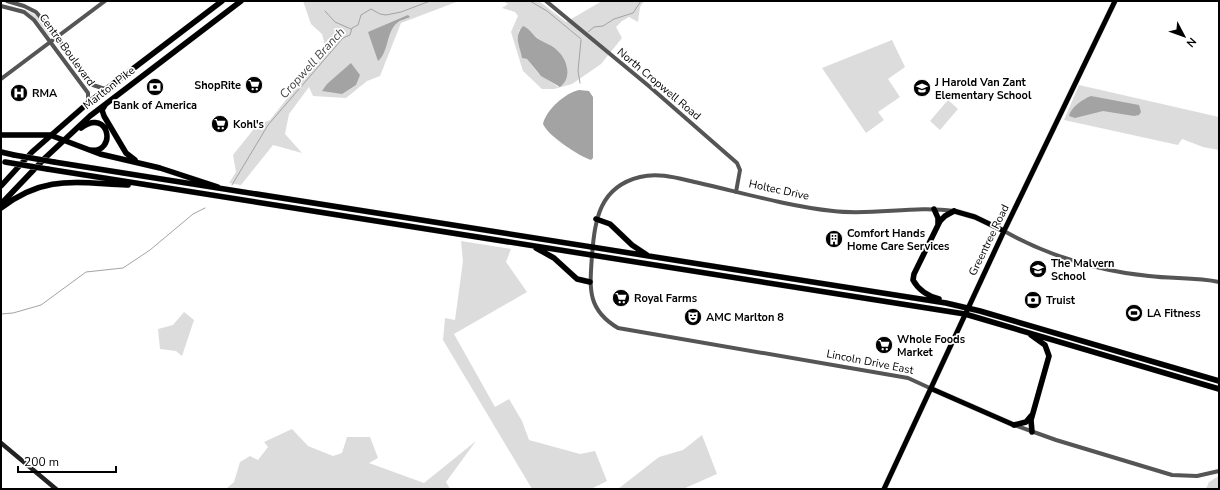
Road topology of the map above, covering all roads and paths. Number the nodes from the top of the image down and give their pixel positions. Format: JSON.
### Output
{"nodes":[{"id":1,"x":7,"y":1,"type":"edge"},
{"id":2,"x":105,"y":1,"type":"edge"},
{"id":3,"x":222,"y":1,"type":"edge"},
{"id":4,"x":241,"y":1,"type":"edge"},
{"id":5,"x":546,"y":1,"type":"edge"},
{"id":6,"x":1115,"y":1,"type":"edge"},
{"id":7,"x":1,"y":6,"type":"edge"},
{"id":8,"x":57,"y":37,"type":"junction"},
{"id":9,"x":51,"y":41,"type":"junction"},
{"id":10,"x":1,"y":79,"type":"edge"},
{"id":11,"x":105,"y":89,"type":"junction"},
{"id":12,"x":108,"y":102,"type":"junction"},
{"id":13,"x":88,"y":103,"type":"junction"},
{"id":14,"x":1,"y":134,"type":"edge"},
{"id":15,"x":50,"y":135,"type":"junction"},
{"id":16,"x":63,"y":141,"type":"junction"},
{"id":17,"x":82,"y":148,"type":"junction"},
{"id":18,"x":1,"y":152,"type":"edge"},
{"id":19,"x":3,"y":161,"type":"edge"},
{"id":20,"x":139,"y":163,"type":"junction"},
{"id":21,"x":1,"y":186,"type":"edge"},
{"id":22,"x":161,"y":187,"type":"junction"},
{"id":23,"x":225,"y":190,"type":"junction"},
{"id":24,"x":736,"y":192,"type":"junction"},
{"id":25,"x":1,"y":204,"type":"edge"},
{"id":26,"x":327,"y":206,"type":"junction"},
{"id":27,"x":288,"y":207,"type":"junction"},
{"id":28,"x":1,"y":208,"type":"edge"},
{"id":29,"x":934,"y":209,"type":"junction"},
{"id":30,"x":954,"y":211,"type":"junction"},
{"id":31,"x":596,"y":219,"type":"junction"},
{"id":32,"x":938,"y":225,"type":"junction"},
{"id":33,"x":1004,"y":231,"type":"junction"},
{"id":34,"x":521,"y":244,"type":"junction"},
{"id":35,"x":593,"y":248,"type":"junction"},
{"id":36,"x":592,"y":255,"type":"junction"},
{"id":37,"x":649,"y":256,"type":"junction"},
{"id":38,"x":590,"y":282,"type":"junction"},
{"id":39,"x":1219,"y":282,"type":"edge"},
{"id":40,"x":946,"y":303,"type":"junction"},
{"id":41,"x":968,"y":308,"type":"junction"},
{"id":42,"x":966,"y":314,"type":"junction"},
{"id":43,"x":1022,"y":330,"type":"junction"},
{"id":44,"x":1219,"y":381,"type":"edge"},
{"id":45,"x":932,"y":389,"type":"junction"},
{"id":46,"x":1219,"y":390,"type":"edge"},
{"id":47,"x":1033,"y":414,"type":"junction"},
{"id":48,"x":1014,"y":425,"type":"junction"},
{"id":49,"x":1032,"y":432,"type":"junction"},
{"id":50,"x":1,"y":443,"type":"edge"},
{"id":51,"x":1219,"y":471,"type":"edge"},
{"id":52,"x":56,"y":489,"type":"edge"},
{"id":53,"x":884,"y":489,"type":"edge"}],
"edges":[{"from":1,"to":8,"type":"street","name":"Centre Boulevard"},
{"from":2,"to":8,"type":"street"},
{"from":3,"to":11,"type":"highway","name":"Marlton Pike"},
{"from":4,"to":12,"type":"highway","name":"Marlton Pike"},
{"from":5,"to":24,"type":"street","name":"North Cropwell Road"},
{"from":6,"to":33,"type":"main road","name":"Greentree Road"},
{"from":7,"to":9,"type":"street","name":"Centre Boulevard"},
{"from":8,"to":9,"type":"street"},
{"from":8,"to":11,"type":"street","name":"Centre Boulevard"},
{"from":9,"to":10,"type":"street"},
{"from":9,"to":13,"type":"street","name":"Centre Boulevard"},
{"from":11,"to":13,"type":"highway","name":"Marlton Pike"},
{"from":12,"to":16,"type":"highway","name":"Marlton Pike"},
{"from":12,"to":20,"type":"highway"},
{"from":13,"to":15,"type":"highway","name":"Marlton Pike"},
{"from":14,"to":15,"type":"highway"},
{"from":15,"to":16,"type":"highway"},
{"from":15,"to":21,"type":"highway","name":"Marlton Pike"},
{"from":16,"to":17,"type":"highway"},
{"from":16,"to":17,"type":"highway"},
{"from":16,"to":25,"type":"highway","name":"Marlton Pike"},
{"from":17,"to":20,"type":"highway"},
{"from":18,"to":23,"type":"highway","bridge":true},
{"from":19,"to":22,"type":"highway","bridge":true},
{"from":20,"to":23,"type":"highway"},
{"from":22,"to":27,"type":"highway"},
{"from":22,"to":28,"type":"highway"},
{"from":23,"to":26,"type":"highway"},
{"from":24,"to":29,"type":"street","name":"Holtec Drive"},
{"from":24,"to":31,"type":"street","name":"Holtec Drive"},
{"from":26,"to":27,"type":"highway"},
{"from":26,"to":35,"type":"highway"},
{"from":27,"to":34,"type":"highway"},
{"from":29,"to":30,"type":"street","name":"Holtec Drive"},
{"from":29,"to":32,"type":"highway"},
{"from":30,"to":32,"type":"highway"},
{"from":30,"to":33,"type":"main road","name":"Holtec Drive"},
{"from":31,"to":35,"type":"street","name":"Holtec Drive"},
{"from":31,"to":37,"type":"highway"},
{"from":32,"to":40,"type":"highway"},
{"from":33,"to":39,"type":"street"},
{"from":33,"to":41,"type":"main road","name":"Greentree Road"},
{"from":34,"to":36,"type":"highway"},
{"from":34,"to":38,"type":"highway"},
{"from":35,"to":36,"type":"street","name":"Lincoln Drive East"},
{"from":35,"to":37,"type":"highway"},
{"from":36,"to":38,"type":"street","name":"Lincoln Drive East"},
{"from":36,"to":42,"type":"highway"},
{"from":37,"to":40,"type":"highway"},
{"from":38,"to":45,"type":"street","name":"Lincoln Drive East"},
{"from":40,"to":41,"type":"highway"},
{"from":41,"to":42,"type":"main road","name":"Greentree Road"},
{"from":41,"to":44,"type":"highway"},
{"from":42,"to":43,"type":"highway"},
{"from":42,"to":45,"type":"main road","name":"Greentree Road"},
{"from":43,"to":46,"type":"highway"},
{"from":43,"to":47,"type":"highway"},
{"from":45,"to":48,"type":"main road","name":"Lincoln Drive East"},
{"from":45,"to":53,"type":"main road","name":"Greentree Road"},
{"from":47,"to":48,"type":"highway"},
{"from":47,"to":49,"type":"highway"},
{"from":48,"to":49,"type":"street","name":"Lincoln Drive East"},
{"from":49,"to":51,"type":"street","name":"Lincoln Drive East"},
{"from":50,"to":52,"type":"main road"}]}
